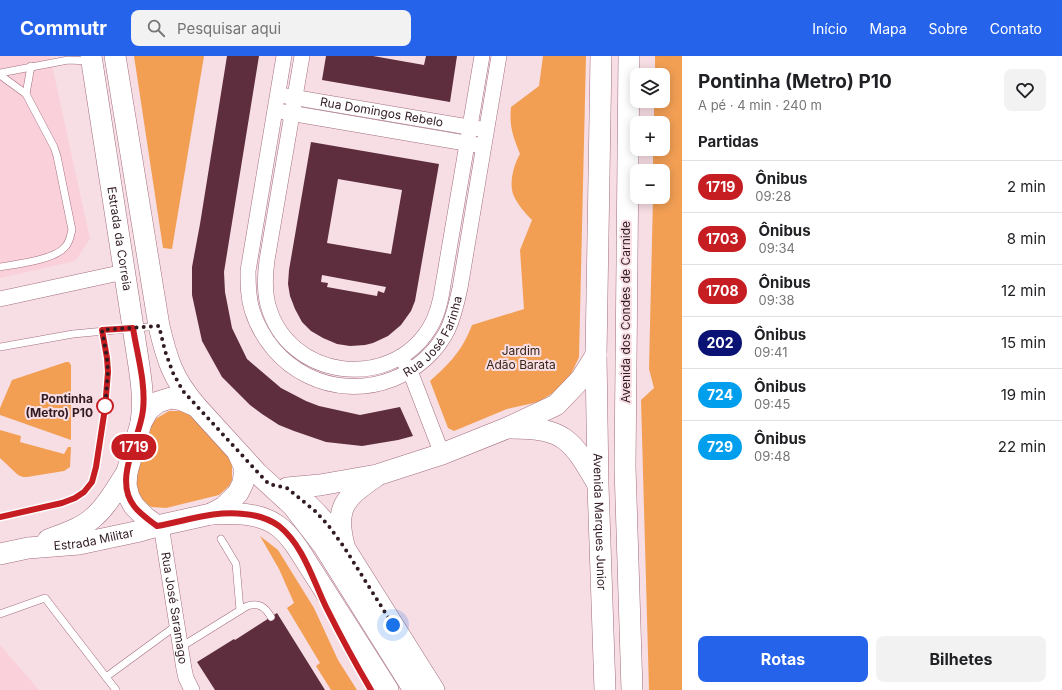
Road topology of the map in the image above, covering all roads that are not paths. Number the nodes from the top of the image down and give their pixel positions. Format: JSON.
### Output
{"nodes":[{"id":1,"x":115,"y":56,"type":"edge"},
{"id":2,"x":284,"y":56,"type":"edge"},
{"id":3,"x":302,"y":56,"type":"edge"},
{"id":4,"x":482,"y":56,"type":"edge"},
{"id":5,"x":499,"y":56,"type":"edge"},
{"id":6,"x":601,"y":56,"type":"edge"},
{"id":7,"x":629,"y":56,"type":"edge"},
{"id":8,"x":91,"y":59,"type":"edge"},
{"id":9,"x":31,"y":66,"type":"junction"},
{"id":10,"x":0,"y":74,"type":"edge"},
{"id":11,"x":111,"y":78,"type":"dead end"},
{"id":12,"x":26,"y":94,"type":"junction"},
{"id":13,"x":277,"y":94,"type":"junction"},
{"id":14,"x":295,"y":97,"type":"junction"},
{"id":15,"x":275,"y":111,"type":"junction"},
{"id":16,"x":292,"y":114,"type":"junction"},
{"id":17,"x":470,"y":127,"type":"junction"},
{"id":18,"x":486,"y":130,"type":"junction"},
{"id":19,"x":467,"y":144,"type":"junction"},
{"id":20,"x":484,"y":147,"type":"junction"},
{"id":21,"x":134,"y":173,"type":"junction"},
{"id":22,"x":250,"y":257,"type":"junction"},
{"id":23,"x":267,"y":260,"type":"junction"},
{"id":24,"x":0,"y":267,"type":"edge"},
{"id":25,"x":124,"y":272,"type":"junction"},
{"id":26,"x":0,"y":299,"type":"edge"},
{"id":27,"x":159,"y":326,"type":"junction"},
{"id":28,"x":133,"y":328,"type":"junction"},
{"id":29,"x":102,"y":330,"type":"junction"},
{"id":30,"x":0,"y":347,"type":"edge"},
{"id":31,"x":596,"y":354,"type":"junction"},
{"id":32,"x":399,"y":357,"type":"junction"},
{"id":33,"x":410,"y":371,"type":"junction"},
{"id":34,"x":196,"y":406,"type":"junction"},
{"id":35,"x":141,"y":423,"type":"junction"},
{"id":36,"x":507,"y":428,"type":"junction"},
{"id":37,"x":238,"y":453,"type":"junction"},
{"id":38,"x":442,"y":454,"type":"junction"},
{"id":39,"x":127,"y":472,"type":"junction"},
{"id":40,"x":377,"y":475,"type":"junction"},
{"id":41,"x":598,"y":484,"type":"junction"},
{"id":42,"x":278,"y":486,"type":"junction"},
{"id":43,"x":210,"y":514,"type":"junction"},
{"id":44,"x":0,"y":517,"type":"edge"},
{"id":45,"x":159,"y":526,"type":"junction"},
{"id":46,"x":222,"y":539,"type":"dead end"},
{"id":47,"x":344,"y":547,"type":"junction"},
{"id":48,"x":28,"y":548,"type":"junction"},
{"id":49,"x":0,"y":554,"type":"edge"},
{"id":50,"x":305,"y":561,"type":"junction"},
{"id":51,"x":240,"y":610,"type":"junction"},
{"id":52,"x":0,"y":614,"type":"edge"},
{"id":53,"x":271,"y":617,"type":"dead end"},
{"id":54,"x":177,"y":625,"type":"junction"},
{"id":55,"x":180,"y":647,"type":"junction"},
{"id":56,"x":106,"y":677,"type":"junction"},
{"id":57,"x":116,"y":690,"type":"edge"},
{"id":58,"x":192,"y":690,"type":"edge"},
{"id":59,"x":371,"y":690,"type":"edge"},
{"id":60,"x":388,"y":690,"type":"edge"},
{"id":61,"x":414,"y":690,"type":"edge"},
{"id":62,"x":434,"y":690,"type":"edge"},
{"id":63,"x":605,"y":690,"type":"edge"},
{"id":64,"x":632,"y":690,"type":"edge"}],
"edges":[{"from":1,"to":21,"type":"main road","name":"Estrada da Correia"},
{"from":2,"to":13,"type":"street","name":"Rua José Farinha"},
{"from":3,"to":14,"type":"street","name":"Rua José Farinha"},
{"from":4,"to":17,"type":"street","name":"Rua José Farinha"},
{"from":5,"to":18,"type":"street","name":"Rua José Farinha"},
{"from":6,"to":31,"type":"main road"},
{"from":7,"to":64,"type":"main road","name":"Avenida dos Condes de Carnide"},
{"from":8,"to":9,"type":"lane"},
{"from":8,"to":25,"type":"main road","name":"Estrada da Correia"},
{"from":9,"to":10,"type":"lane"},
{"from":9,"to":12,"type":"lane"},
{"from":10,"to":12,"type":"lane"},
{"from":11,"to":21,"type":"lane"},
{"from":12,"to":24,"type":"lane"},
{"from":13,"to":14,"type":"street","name":"Rua Domingos Rebelo"},
{"from":13,"to":15,"type":"street","name":"Rua José Farinha"},
{"from":14,"to":16,"type":"street","name":"Rua José Farinha"},
{"from":14,"to":17,"type":"street","name":"Rua Domingos Rebelo"},
{"from":15,"to":16,"type":"street","name":"Rua Domingos Rebelo"},
{"from":15,"to":22,"type":"street","name":"Rua José Farinha"},
{"from":16,"to":19,"type":"street","name":"Rua Domingos Rebelo"},
{"from":16,"to":23,"type":"street","name":"Rua José Farinha"},
{"from":17,"to":18,"type":"street","name":"Rua Domingos Rebelo"},
{"from":17,"to":19,"type":"street","name":"Rua José Farinha"},
{"from":18,"to":20,"type":"street","name":"Rua José Farinha"},
{"from":19,"to":20,"type":"street","name":"Rua Domingos Rebelo"},
{"from":19,"to":32,"type":"street","name":"Rua José Farinha"},
{"from":20,"to":33,"type":"street","name":"Rua José Farinha"},
{"from":21,"to":27,"type":"main road","name":"Estrada da Correia"},
{"from":22,"to":23,"type":"street"},
{"from":22,"to":33,"type":"street","name":"Rua José Farinha"},
{"from":23,"to":32,"type":"street","name":"Rua José Farinha"},
{"from":25,"to":26,"type":"street"},
{"from":25,"to":28,"type":"main road","name":"Estrada da Correia"},
{"from":27,"to":28,"type":"lane"},
{"from":27,"to":34,"type":"main road","name":"Estrada da Correia"},
{"from":28,"to":29,"type":"lane"},
{"from":28,"to":35,"type":"main road","name":"Estrada da Correia"},
{"from":29,"to":30,"type":"lane"},
{"from":29,"to":44,"type":"lane"},
{"from":31,"to":36,"type":"main road"},
{"from":31,"to":41,"type":"main road","name":"Avenida Marques Junior"},
{"from":32,"to":33,"type":"street"},
{"from":33,"to":38,"type":"street"},
{"from":34,"to":35,"type":"main road"},
{"from":34,"to":37,"type":"main road"},
{"from":35,"to":39,"type":"main road"},
{"from":36,"to":38,"type":"main road"},
{"from":36,"to":41,"type":"main road"},
{"from":37,"to":42,"type":"main road"},
{"from":37,"to":43,"type":"main road"},
{"from":38,"to":40,"type":"main road"},
{"from":39,"to":45,"type":"main road"},
{"from":39,"to":48,"type":"main road","name":"Estrada Militar"},
{"from":40,"to":42,"type":"main road"},
{"from":40,"to":47,"type":"main road"},
{"from":41,"to":63,"type":"main road","name":"Avenida Marques Junior"},
{"from":42,"to":47,"type":"main road"},
{"from":42,"to":61,"type":"main road"},
{"from":43,"to":45,"type":"main road"},
{"from":43,"to":50,"type":"main road"},
{"from":45,"to":48,"type":"main road","name":"Estrada Militar"},
{"from":45,"to":54,"type":"street","name":"Rua José Saramago"},
{"from":46,"to":51,"type":"lane"},
{"from":47,"to":62,"type":"main road"},
{"from":48,"to":49,"type":"main road","name":"Estrada Militar"},
{"from":50,"to":59,"type":"main road"},
{"from":50,"to":60,"type":"main road"},
{"from":51,"to":53,"type":"lane"},
{"from":51,"to":55,"type":"lane"},
{"from":52,"to":56,"type":"lane"},
{"from":54,"to":55,"type":"street","name":"Rua José Saramago"},
{"from":54,"to":56,"type":"lane"},
{"from":55,"to":58,"type":"street","name":"Rua José Saramago"},
{"from":56,"to":57,"type":"lane"}]}
